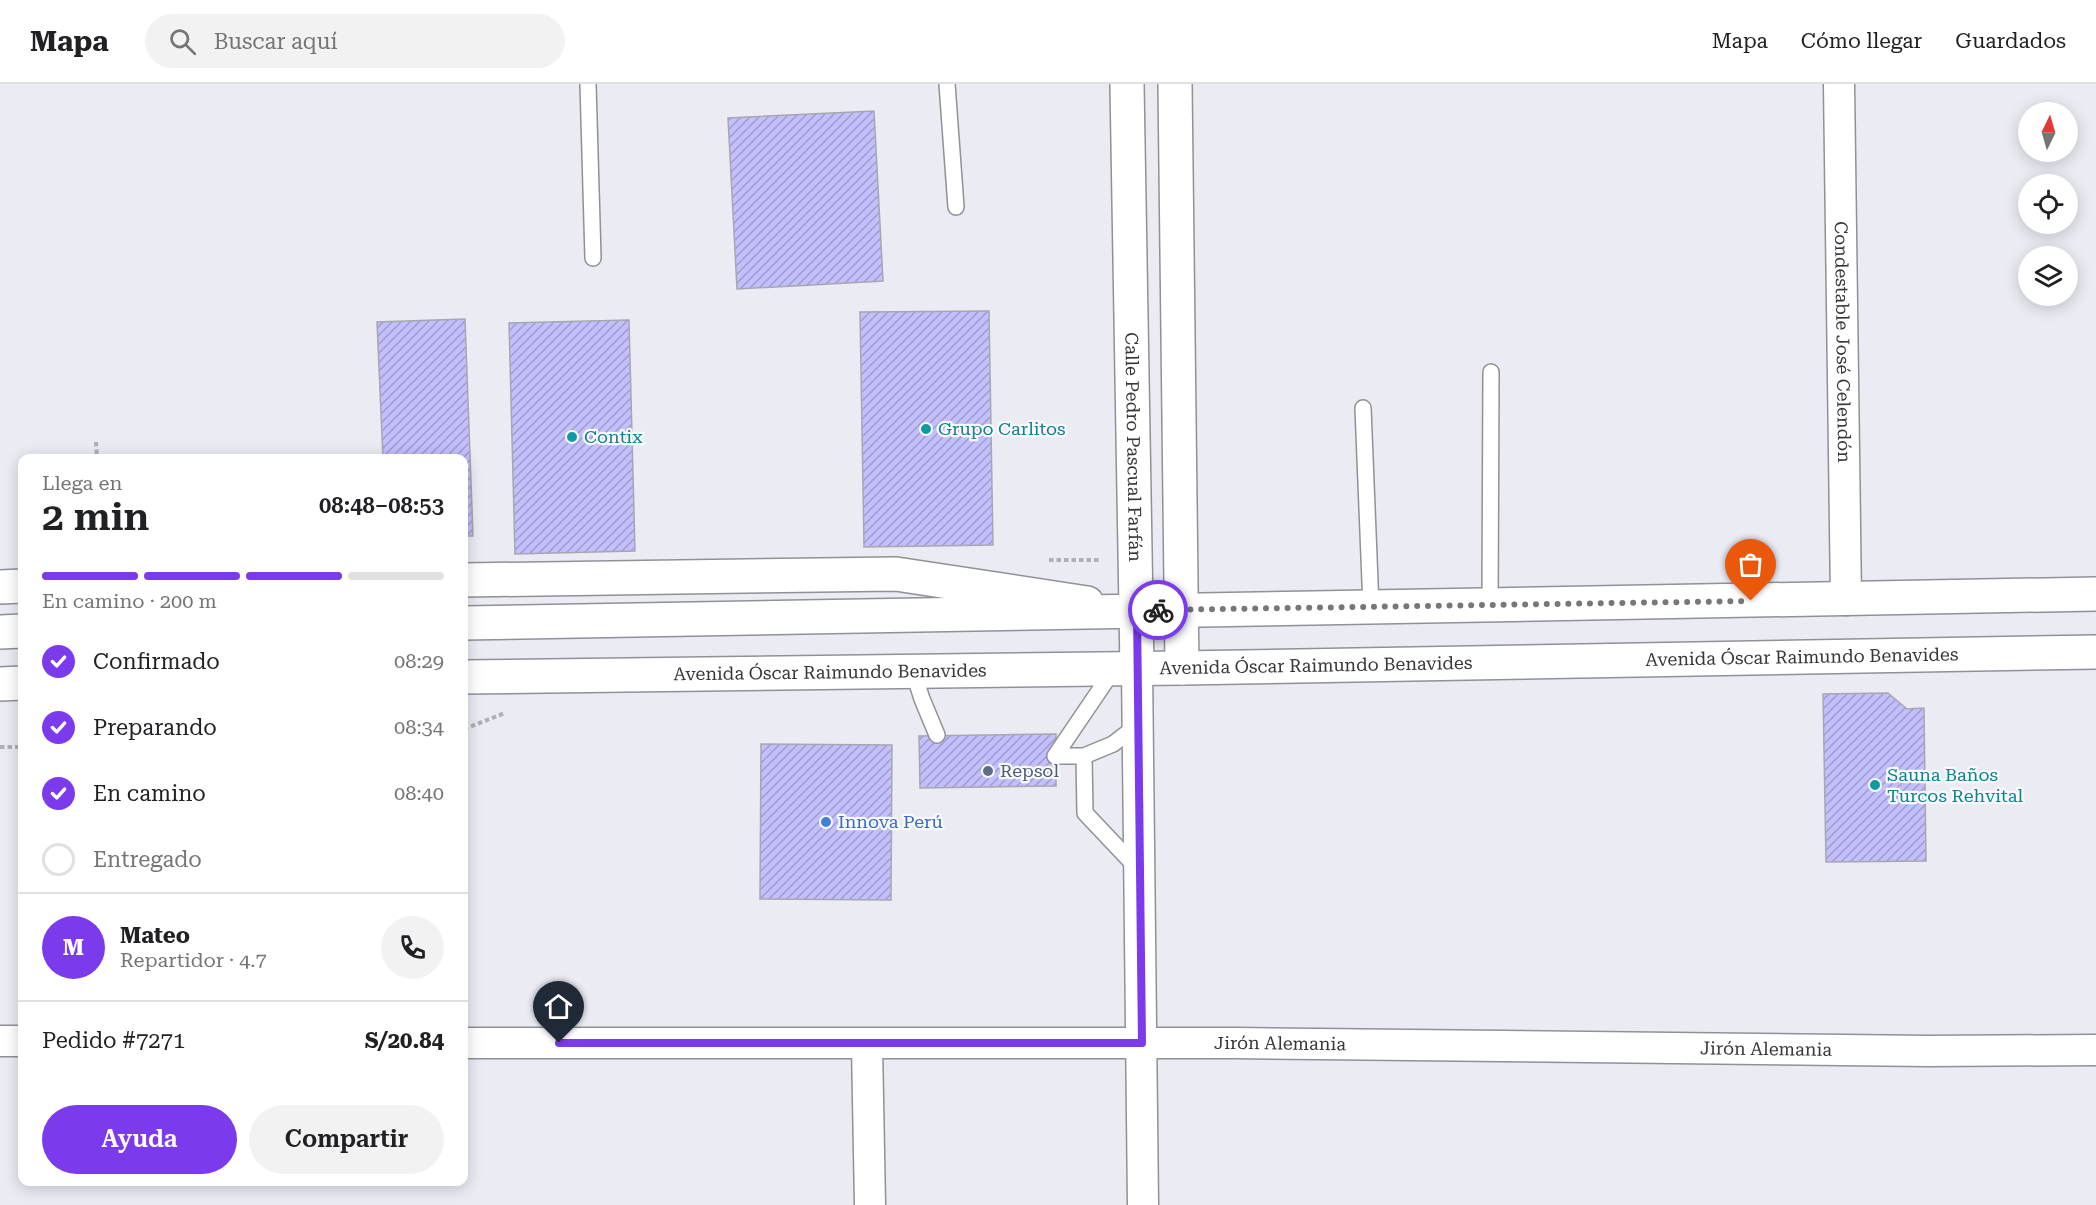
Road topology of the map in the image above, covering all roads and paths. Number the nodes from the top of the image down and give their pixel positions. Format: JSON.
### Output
{"nodes":[{"id":1,"x":588,"y":84,"type":"edge"},
{"id":2,"x":946,"y":84,"type":"edge"},
{"id":3,"x":1127,"y":84,"type":"edge"},
{"id":4,"x":1175,"y":84,"type":"edge"},
{"id":5,"x":1839,"y":84,"type":"edge"},
{"id":6,"x":956,"y":207,"type":"dead end"},
{"id":7,"x":593,"y":258,"type":"dead end"},
{"id":8,"x":1491,"y":372,"type":"dead end"},
{"id":9,"x":1363,"y":408,"type":"dead end"},
{"id":10,"x":96,"y":442,"type":"dead end"},
{"id":11,"x":97,"y":454,"type":"edge"},
{"id":12,"x":468,"y":580,"type":"edge"},
{"id":13,"x":0,"y":586,"type":"edge"},
{"id":14,"x":18,"y":586,"type":"edge"},
{"id":15,"x":2096,"y":594,"type":"edge"},
{"id":16,"x":1846,"y":600,"type":"junction"},
{"id":17,"x":1490,"y":605,"type":"junction"},
{"id":18,"x":1371,"y":607,"type":"junction"},
{"id":19,"x":1181,"y":610,"type":"junction"},
{"id":20,"x":1137,"y":611,"type":"junction"},
{"id":21,"x":468,"y":623,"type":"edge"},
{"id":22,"x":18,"y":631,"type":"edge"},
{"id":23,"x":0,"y":632,"type":"edge"},
{"id":24,"x":2096,"y":652,"type":"edge"},
{"id":25,"x":1182,"y":668,"type":"junction"},
{"id":26,"x":1125,"y":669,"type":"junction"},
{"id":27,"x":913,"y":671,"type":"junction"},
{"id":28,"x":468,"y":677,"type":"edge"},
{"id":29,"x":18,"y":683,"type":"edge"},
{"id":30,"x":0,"y":684,"type":"edge"},
{"id":31,"x":1138,"y":724,"type":"junction"},
{"id":32,"x":937,"y":735,"type":"dead end"},
{"id":33,"x":0,"y":747,"type":"edge"},
{"id":34,"x":18,"y":747,"type":"edge"},
{"id":35,"x":1084,"y":756,"type":"junction"},
{"id":36,"x":1140,"y":871,"type":"junction"},
{"id":37,"x":0,"y":1041,"type":"edge"},
{"id":38,"x":18,"y":1041,"type":"edge"},
{"id":39,"x":468,"y":1043,"type":"edge"},
{"id":40,"x":1142,"y":1043,"type":"junction"},
{"id":41,"x":867,"y":1045,"type":"junction"},
{"id":42,"x":2096,"y":1050,"type":"edge"},
{"id":43,"x":870,"y":1205,"type":"edge"},
{"id":44,"x":1143,"y":1205,"type":"edge"}],
"edges":[{"from":1,"to":7,"type":"lane"},
{"from":2,"to":6,"type":"lane"},
{"from":3,"to":20,"type":"main road","name":"Calle Pedro Pascual Farfán"},
{"from":4,"to":19,"type":"main road"},
{"from":5,"to":16,"type":"street","name":"Condestable José Celendón"},
{"from":8,"to":17,"type":"lane"},
{"from":9,"to":18,"type":"lane"},
{"from":10,"to":11,"type":"path"},
{"from":12,"to":20,"type":"main road"},
{"from":13,"to":14,"type":"main road"},
{"from":15,"to":16,"type":"main road"},
{"from":16,"to":17,"type":"main road"},
{"from":17,"to":18,"type":"main road"},
{"from":18,"to":19,"type":"main road"},
{"from":19,"to":20,"type":"main road"},
{"from":19,"to":25,"type":"main road"},
{"from":20,"to":21,"type":"main road"},
{"from":20,"to":26,"type":"main road","name":"Calle Pedro Pascual Farfán"},
{"from":22,"to":23,"type":"main road"},
{"from":24,"to":25,"type":"main road","name":"Avenida Óscar Raimundo Benavides"},
{"from":25,"to":26,"type":"main road","name":"Avenida Óscar Raimundo Benavides"},
{"from":26,"to":27,"type":"main road","name":"Avenida Óscar Raimundo Benavides"},
{"from":26,"to":31,"type":"street","name":"Calle Pedro Pascual Farfán"},
{"from":26,"to":35,"type":"lane"},
{"from":27,"to":28,"type":"main road","name":"Avenida Óscar Raimundo Benavides"},
{"from":27,"to":32,"type":"lane"},
{"from":29,"to":30,"type":"main road"},
{"from":31,"to":35,"type":"lane"},
{"from":31,"to":36,"type":"street","name":"Calle Pedro Pascual Farfán"},
{"from":33,"to":34,"type":"path"},
{"from":35,"to":36,"type":"lane"},
{"from":36,"to":40,"type":"street","name":"Calle Pedro Pascual Farfán"},
{"from":37,"to":38,"type":"street"},
{"from":39,"to":41,"type":"street","name":"Jirón Alemania"},
{"from":40,"to":41,"type":"street","name":"Jirón Alemania"},
{"from":40,"to":42,"type":"street","name":"Jirón Alemania"},
{"from":40,"to":44,"type":"street","name":"Calle Pedro Pascual Farfán"},
{"from":41,"to":43,"type":"street"}]}
